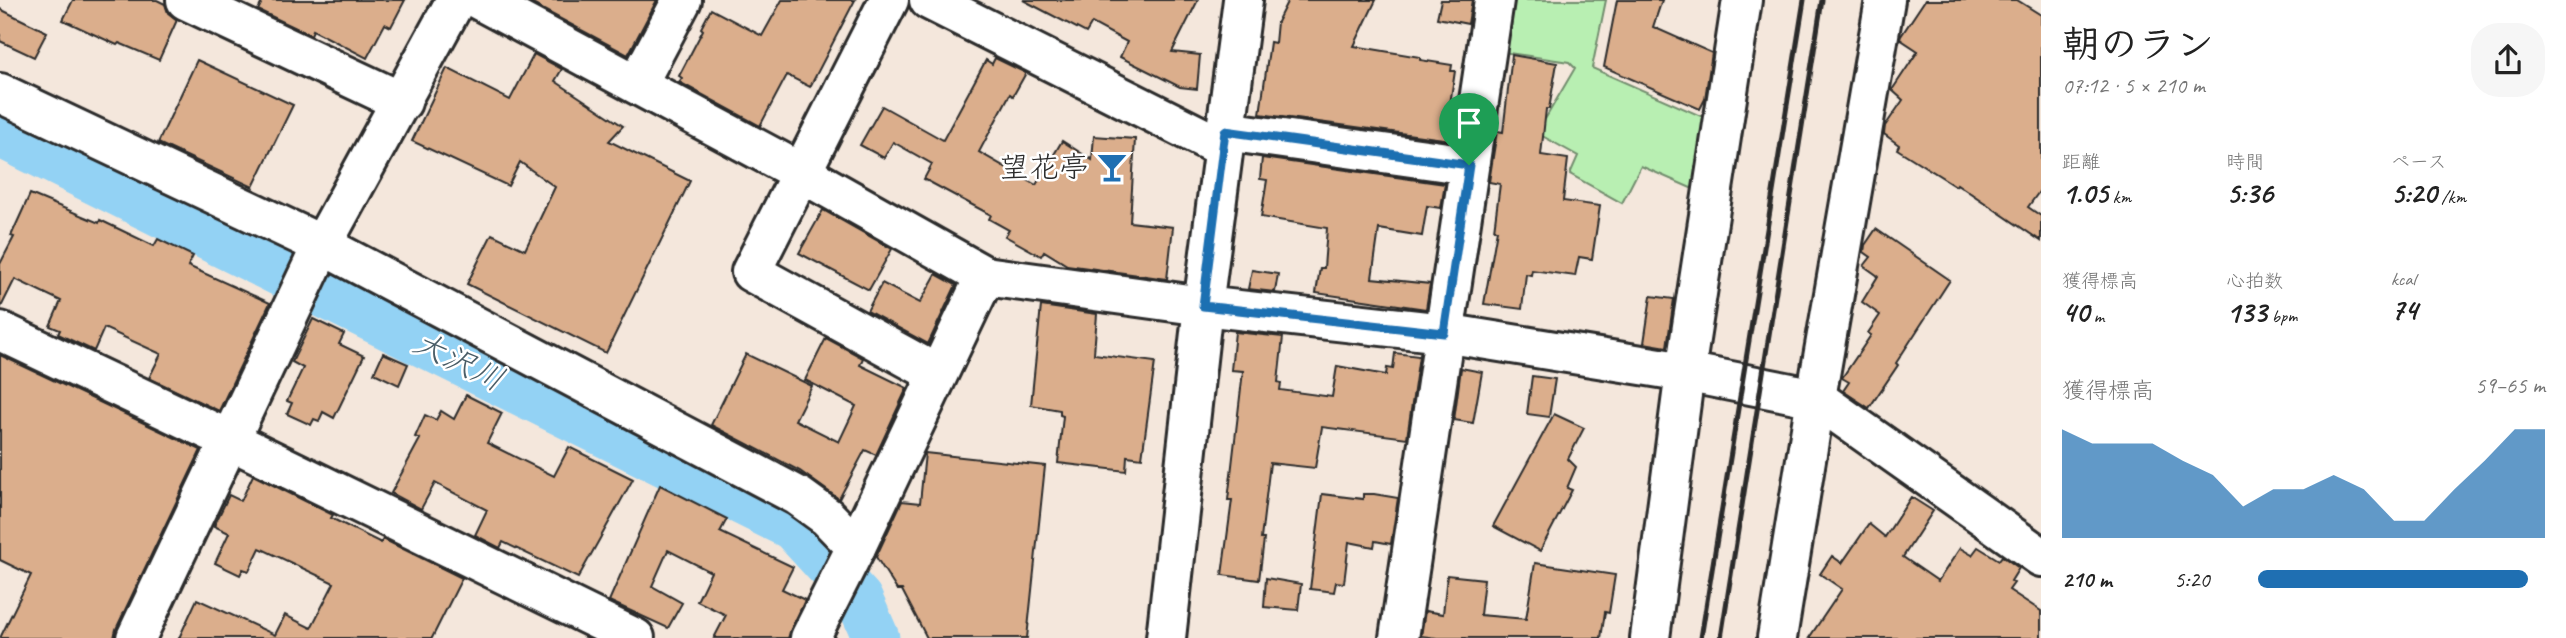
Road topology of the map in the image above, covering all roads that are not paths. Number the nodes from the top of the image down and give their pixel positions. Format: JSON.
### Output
{"nodes":[{"id":1,"x":186,"y":0,"type":"edge"},
{"id":2,"x":456,"y":0,"type":"edge"},
{"id":3,"x":480,"y":0,"type":"edge"},
{"id":4,"x":682,"y":0,"type":"edge"},
{"id":5,"x":889,"y":0,"type":"edge"},
{"id":6,"x":929,"y":0,"type":"edge"},
{"id":7,"x":1243,"y":0,"type":"edge"},
{"id":8,"x":1494,"y":0,"type":"edge"},
{"id":9,"x":1742,"y":0,"type":"edge"},
{"id":10,"x":1885,"y":0,"type":"edge"},
{"id":11,"x":226,"y":9,"type":"edge"},
{"id":12,"x":638,"y":83,"type":"junction"},
{"id":13,"x":0,"y":93,"type":"edge"},
{"id":14,"x":402,"y":102,"type":"junction"},
{"id":15,"x":1224,"y":140,"type":"junction"},
{"id":16,"x":1469,"y":165,"type":"junction"},
{"id":17,"x":800,"y":172,"type":"junction"},
{"id":18,"x":322,"y":245,"type":"junction"},
{"id":19,"x":985,"y":276,"type":"junction"},
{"id":20,"x":1203,"y":306,"type":"junction"},
{"id":21,"x":0,"y":331,"type":"edge"},
{"id":22,"x":1444,"y":333,"type":"junction"},
{"id":23,"x":1685,"y":372,"type":"junction"},
{"id":24,"x":937,"y":374,"type":"junction"},
{"id":25,"x":1815,"y":398,"type":"junction"},
{"id":26,"x":230,"y":440,"type":"junction"},
{"id":27,"x":856,"y":547,"type":"junction"},
{"id":28,"x":2041,"y":557,"type":"edge"},
{"id":29,"x":817,"y":624,"type":"edge"},
{"id":30,"x":136,"y":638,"type":"edge"},
{"id":31,"x":635,"y":638,"type":"edge"},
{"id":32,"x":1166,"y":638,"type":"edge"},
{"id":33,"x":1399,"y":638,"type":"edge"},
{"id":34,"x":1650,"y":638,"type":"edge"},
{"id":35,"x":1777,"y":638,"type":"edge"}],
"edges":[{"from":1,"to":11,"type":"street"},
{"from":2,"to":14,"type":"street"},
{"from":3,"to":12,"type":"street"},
{"from":4,"to":12,"type":"street"},
{"from":5,"to":17,"type":"street"},
{"from":6,"to":15,"type":"street"},
{"from":7,"to":15,"type":"street"},
{"from":8,"to":16,"type":"street"},
{"from":9,"to":23,"type":"street"},
{"from":10,"to":25,"type":"street"},
{"from":11,"to":14,"type":"street"},
{"from":12,"to":17,"type":"street"},
{"from":13,"to":18,"type":"street"},
{"from":14,"to":18,"type":"street"},
{"from":15,"to":16,"type":"street"},
{"from":15,"to":20,"type":"street"},
{"from":16,"to":22,"type":"street"},
{"from":17,"to":19,"type":"street"},
{"from":17,"to":24,"type":"street"},
{"from":18,"to":26,"type":"street"},
{"from":18,"to":27,"type":"street"},
{"from":19,"to":20,"type":"street"},
{"from":19,"to":24,"type":"street"},
{"from":20,"to":22,"type":"street"},
{"from":20,"to":32,"type":"street"},
{"from":21,"to":26,"type":"street"},
{"from":22,"to":23,"type":"street"},
{"from":22,"to":33,"type":"street"},
{"from":23,"to":25,"type":"street"},
{"from":23,"to":34,"type":"street"},
{"from":24,"to":27,"type":"street"},
{"from":25,"to":28,"type":"street"},
{"from":25,"to":35,"type":"street"},
{"from":26,"to":30,"type":"street"},
{"from":26,"to":31,"type":"street"},
{"from":27,"to":29,"type":"street"}]}
